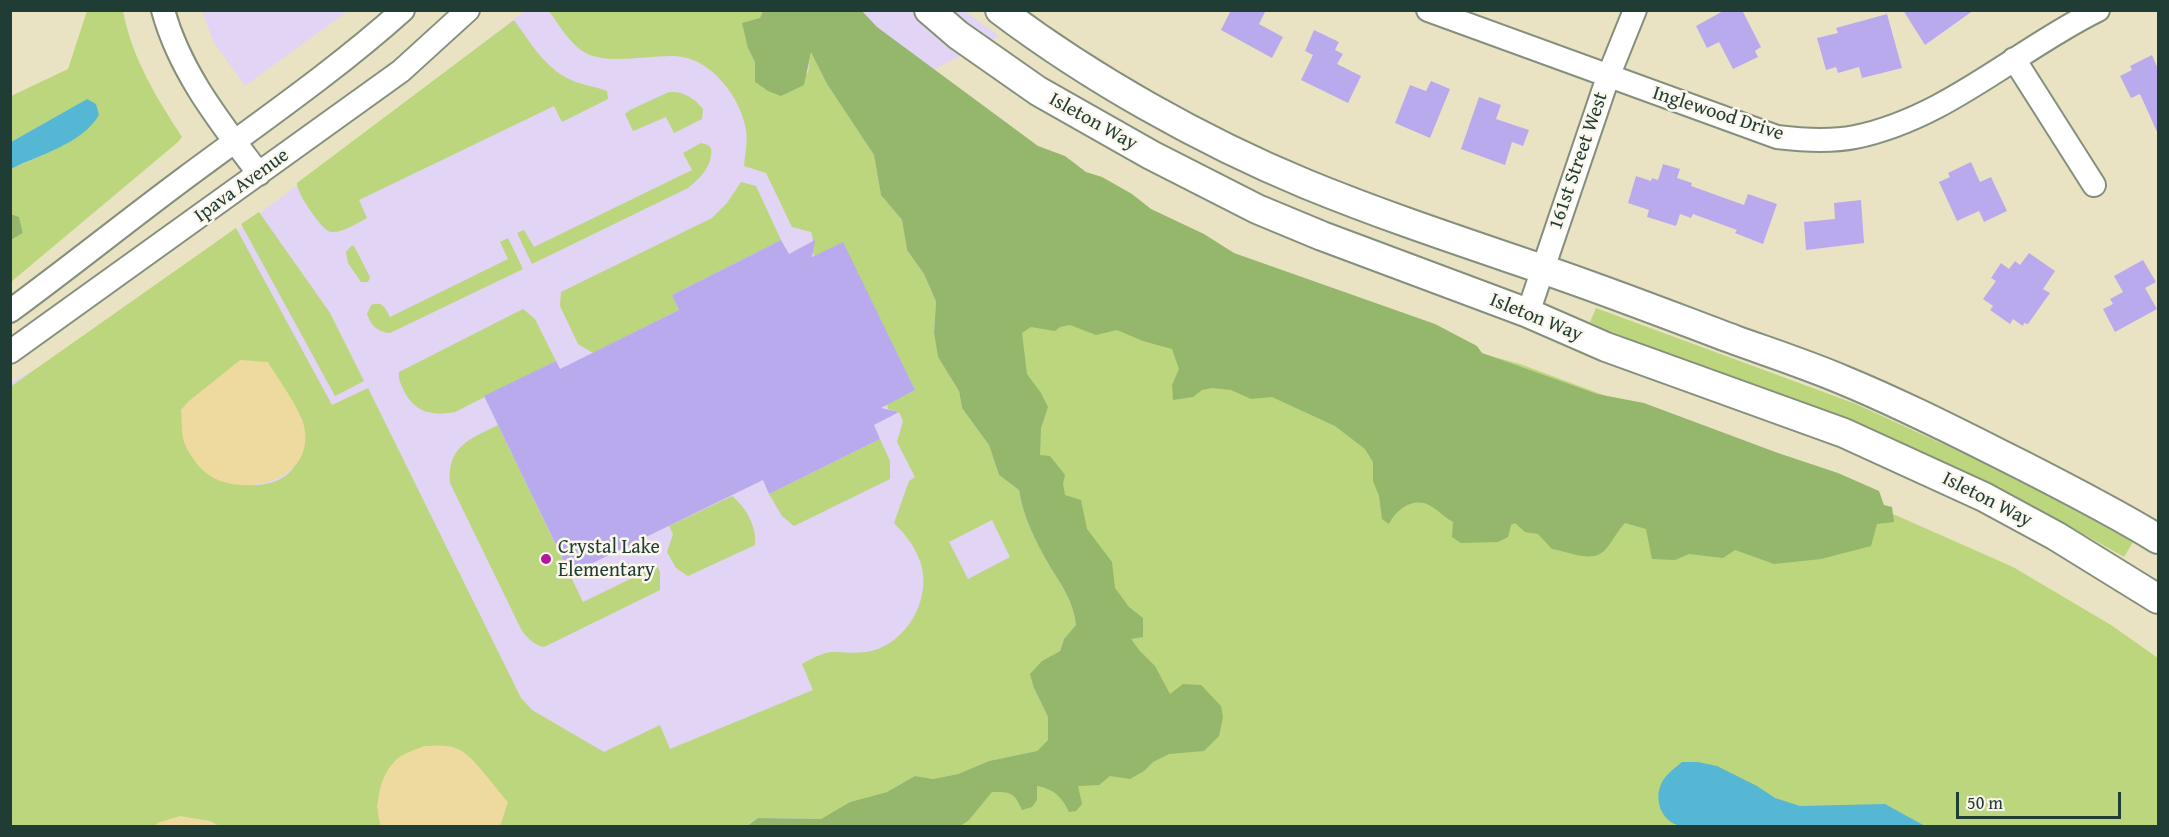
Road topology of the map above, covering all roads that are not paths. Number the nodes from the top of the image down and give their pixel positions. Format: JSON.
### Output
{"nodes":[{"id":1,"x":163,"y":10,"type":"edge"},
{"id":2,"x":404,"y":10,"type":"edge"},
{"id":3,"x":468,"y":10,"type":"edge"},
{"id":4,"x":928,"y":10,"type":"edge"},
{"id":5,"x":1000,"y":10,"type":"edge"},
{"id":6,"x":1428,"y":10,"type":"edge"},
{"id":7,"x":1635,"y":10,"type":"edge"},
{"id":8,"x":2098,"y":10,"type":"edge"},
{"id":9,"x":2014,"y":59,"type":"junction"},
{"id":10,"x":1608,"y":76,"type":"junction"},
{"id":11,"x":235,"y":141,"type":"junction"},
{"id":12,"x":259,"y":174,"type":"junction"},
{"id":13,"x":2094,"y":185,"type":"dead end"},
{"id":14,"x":1542,"y":269,"type":"junction"},
{"id":15,"x":10,"y":311,"type":"edge"},
{"id":16,"x":1528,"y":313,"type":"junction"},
{"id":17,"x":10,"y":352,"type":"edge"},
{"id":18,"x":2158,"y":539,"type":"edge"},
{"id":19,"x":2158,"y":599,"type":"edge"}],
"edges":[{"from":1,"to":11,"type":"street"},
{"from":2,"to":11,"type":"street","name":"Ipava Avenue"},
{"from":3,"to":12,"type":"street","name":"Ipava Avenue"},
{"from":4,"to":16,"type":"main road","name":"Isleton Way"},
{"from":5,"to":14,"type":"main road"},
{"from":6,"to":10,"type":"street","name":"Inglewood Drive"},
{"from":7,"to":10,"type":"street","name":"161st Street West"},
{"from":8,"to":9,"type":"street","name":"Inglewood Drive"},
{"from":9,"to":10,"type":"street","name":"Inglewood Drive"},
{"from":9,"to":13,"type":"street"},
{"from":10,"to":14,"type":"street","name":"161st Street West"},
{"from":11,"to":12,"type":"street"},
{"from":11,"to":15,"type":"street","name":"Ipava Avenue"},
{"from":12,"to":17,"type":"street","name":"Ipava Avenue"},
{"from":14,"to":16,"type":"street","name":"161st Street West"},
{"from":14,"to":18,"type":"main road"},
{"from":16,"to":19,"type":"main road","name":"Isleton Way"}]}
